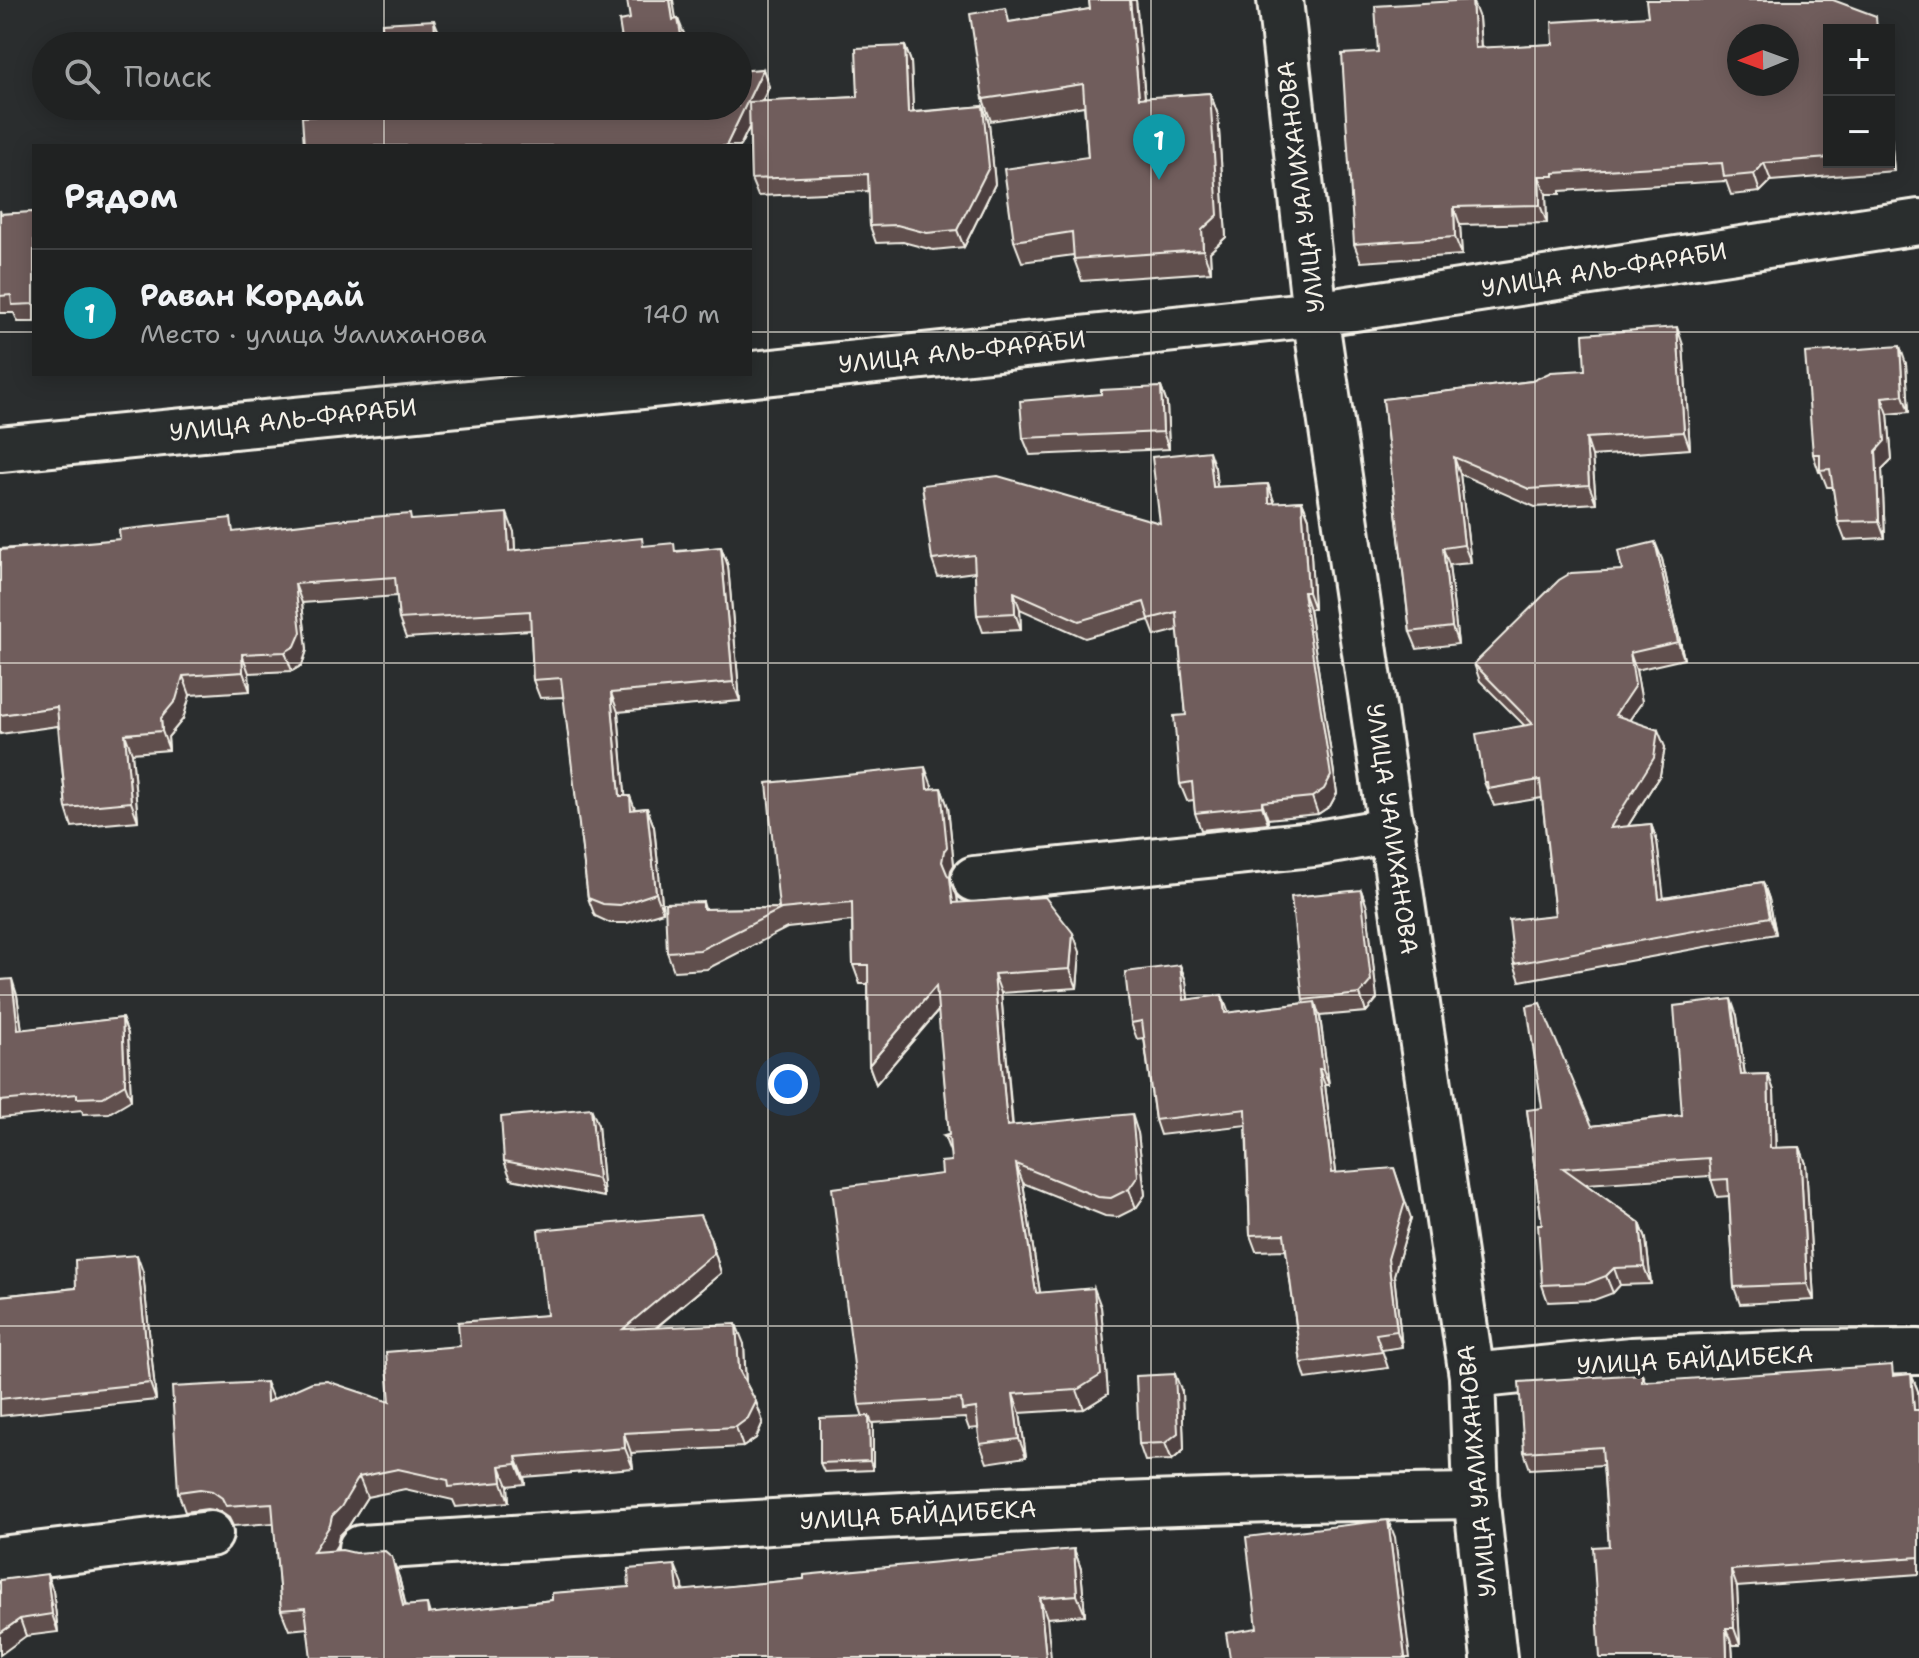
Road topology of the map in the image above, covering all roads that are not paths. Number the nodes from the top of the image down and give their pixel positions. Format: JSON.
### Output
{"nodes":[{"id":1,"x":1280,"y":0,"type":"edge"},
{"id":2,"x":1919,"y":222,"type":"edge"},
{"id":3,"x":1315,"y":314,"type":"junction"},
{"id":4,"x":752,"y":374,"type":"edge"},
{"id":5,"x":736,"y":376,"type":"edge"},
{"id":6,"x":0,"y":449,"type":"edge"},
{"id":7,"x":1393,"y":830,"type":"junction"},
{"id":8,"x":974,"y":879,"type":"dead end"},
{"id":9,"x":1919,"y":1352,"type":"edge"},
{"id":10,"x":1472,"y":1376,"type":"junction"},
{"id":11,"x":1476,"y":1496,"type":"junction"},
{"id":12,"x":210,"y":1534,"type":"dead end"},
{"id":13,"x":361,"y":1548,"type":"dead end"},
{"id":14,"x":0,"y":1559,"type":"edge"},
{"id":15,"x":1494,"y":1658,"type":"edge"}],
"edges":[{"from":1,"to":3,"type":"street","name":"УЛИЦА УАЛИХАНОВА"},
{"from":2,"to":3,"type":"street","name":"УЛИЦА АЛЬ-ФАРАБИ"},
{"from":3,"to":4,"type":"street","name":"УЛИЦА АЛЬ-ФАРАБИ"},
{"from":3,"to":7,"type":"street","name":"УЛИЦА УАЛИХАНОВА"},
{"from":5,"to":6,"type":"street","name":"УЛИЦА АЛЬ-ФАРАБИ"},
{"from":7,"to":8,"type":"street"},
{"from":7,"to":10,"type":"street","name":"УЛИЦА УАЛИХАНОВА"},
{"from":9,"to":10,"type":"street","name":"УЛИЦА БАЙДИБЕКА"},
{"from":10,"to":11,"type":"street","name":"УЛИЦА УАЛИХАНОВА"},
{"from":11,"to":13,"type":"street","name":"УЛИЦА БАЙДИБЕКА"},
{"from":11,"to":15,"type":"street","name":"УЛИЦА УАЛИХАНОВА"},
{"from":12,"to":14,"type":"street"}]}
